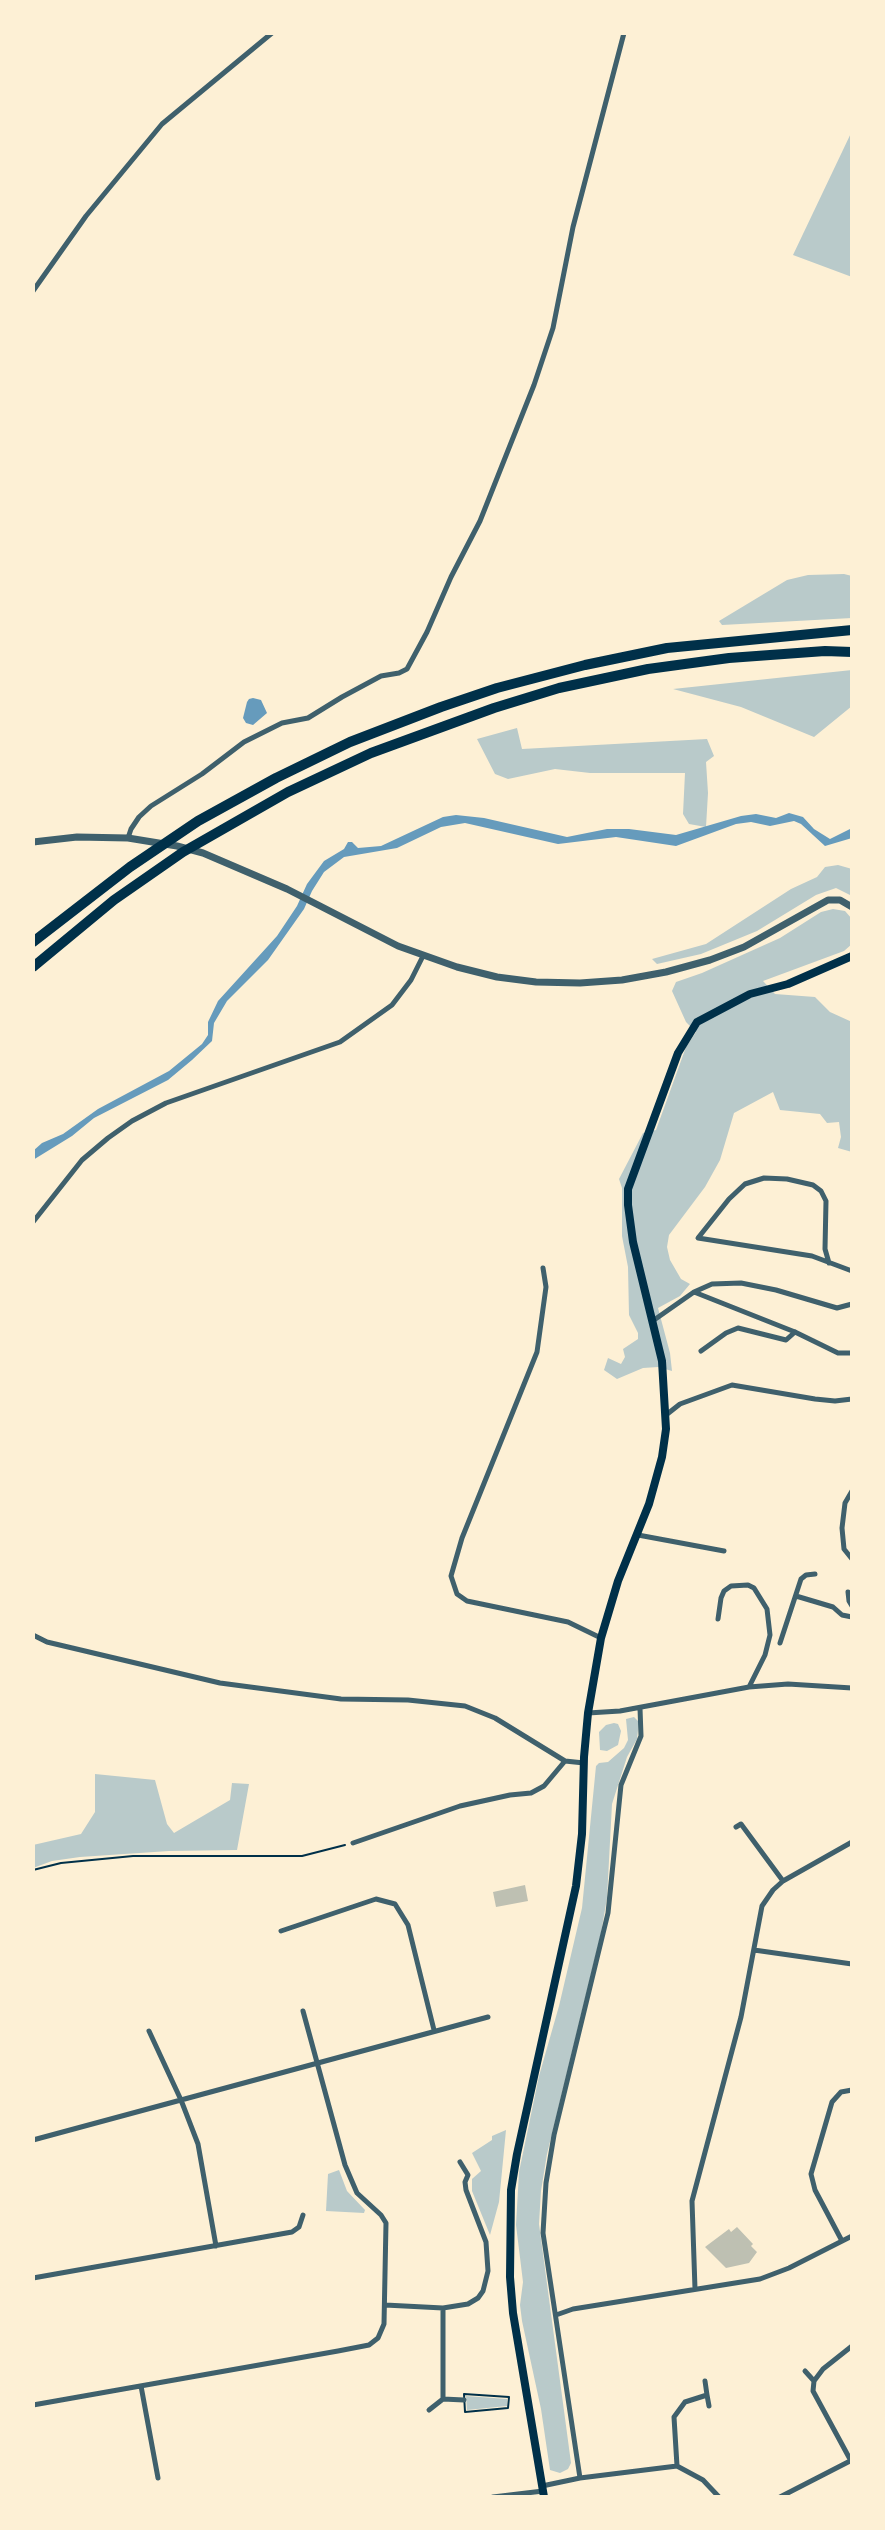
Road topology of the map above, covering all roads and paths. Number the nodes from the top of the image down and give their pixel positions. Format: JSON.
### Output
{"nodes":[{"id":1,"x":272,"y":33,"type":"edge"},
{"id":2,"x":624,"y":33,"type":"edge"},
{"id":3,"x":33,"y":291,"type":"edge"},
{"id":4,"x":852,"y":630,"type":"edge"},
{"id":5,"x":852,"y":652,"type":"edge"},
{"id":6,"x":128,"y":838,"type":"junction"},
{"id":7,"x":33,"y":842,"type":"edge"},
{"id":8,"x":852,"y":907,"type":"edge"},
{"id":9,"x":33,"y":942,"type":"edge"},
{"id":10,"x":423,"y":956,"type":"junction"},
{"id":11,"x":852,"y":957,"type":"edge"},
{"id":12,"x":33,"y":967,"type":"edge"},
{"id":13,"x":33,"y":1222,"type":"edge"},
{"id":14,"x":829,"y":1263,"type":"junction"},
{"id":15,"x":543,"y":1268,"type":"dead end"},
{"id":16,"x":852,"y":1271,"type":"edge"},
{"id":17,"x":694,"y":1292,"type":"junction"},
{"id":18,"x":852,"y":1304,"type":"edge"},
{"id":19,"x":654,"y":1320,"type":"junction"},
{"id":20,"x":795,"y":1332,"type":"junction"},
{"id":21,"x":701,"y":1351,"type":"dead end"},
{"id":22,"x":852,"y":1353,"type":"edge"},
{"id":23,"x":852,"y":1399,"type":"edge"},
{"id":24,"x":666,"y":1415,"type":"junction"},
{"id":25,"x":852,"y":1491,"type":"edge"},
{"id":26,"x":638,"y":1535,"type":"junction"},
{"id":27,"x":724,"y":1552,"type":"dead end"},
{"id":28,"x":852,"y":1559,"type":"edge"},
{"id":29,"x":815,"y":1574,"type":"dead end"},
{"id":30,"x":848,"y":1592,"type":"dead end"},
{"id":31,"x":796,"y":1596,"type":"junction"},
{"id":32,"x":852,"y":1606,"type":"edge"},
{"id":33,"x":852,"y":1617,"type":"edge"},
{"id":34,"x":718,"y":1619,"type":"dead end"},
{"id":35,"x":33,"y":1635,"type":"edge"},
{"id":36,"x":601,"y":1638,"type":"junction"},
{"id":37,"x":780,"y":1643,"type":"dead end"},
{"id":38,"x":749,"y":1687,"type":"junction"},
{"id":39,"x":852,"y":1688,"type":"edge"},
{"id":40,"x":640,"y":1708,"type":"junction"},
{"id":41,"x":589,"y":1713,"type":"junction"},
{"id":42,"x":565,"y":1760,"type":"junction"},
{"id":43,"x":584,"y":1763,"type":"junction"},
{"id":44,"x":748,"y":1817,"type":"dead end"},
{"id":45,"x":852,"y":1842,"type":"edge"},
{"id":46,"x":353,"y":1843,"type":"joint"},
{"id":47,"x":33,"y":1870,"type":"edge"},
{"id":48,"x":783,"y":1881,"type":"junction"},
{"id":49,"x":299,"y":1926,"type":"junction"},
{"id":50,"x":281,"y":1931,"type":"dead end"},
{"id":51,"x":302,"y":1933,"type":"dead end"},
{"id":52,"x":754,"y":1950,"type":"junction"},
{"id":53,"x":852,"y":1964,"type":"edge"},
{"id":54,"x":303,"y":2011,"type":"dead end"},
{"id":55,"x":488,"y":2017,"type":"dead end"},
{"id":56,"x":434,"y":2030,"type":"junction"},
{"id":57,"x":149,"y":2031,"type":"dead end"},
{"id":58,"x":318,"y":2063,"type":"junction"},
{"id":59,"x":852,"y":2090,"type":"edge"},
{"id":60,"x":181,"y":2100,"type":"junction"},
{"id":61,"x":33,"y":2140,"type":"edge"},
{"id":62,"x":460,"y":2162,"type":"dead end"},
{"id":63,"x":303,"y":2215,"type":"dead end"},
{"id":64,"x":852,"y":2236,"type":"edge"},
{"id":65,"x":842,"y":2241,"type":"junction"},
{"id":66,"x":216,"y":2246,"type":"junction"},
{"id":67,"x":33,"y":2278,"type":"edge"},
{"id":68,"x":695,"y":2289,"type":"junction"},
{"id":69,"x":385,"y":2305,"type":"junction"},
{"id":70,"x":443,"y":2308,"type":"junction"},
{"id":71,"x":556,"y":2315,"type":"junction"},
{"id":72,"x":852,"y":2346,"type":"edge"},
{"id":73,"x":805,"y":2371,"type":"dead end"},
{"id":74,"x":705,"y":2381,"type":"dead end"},
{"id":75,"x":814,"y":2381,"type":"junction"},
{"id":76,"x":141,"y":2386,"type":"junction"},
{"id":77,"x":707,"y":2395,"type":"junction"},
{"id":78,"x":443,"y":2399,"type":"junction"},
{"id":79,"x":464,"y":2400,"type":"junction"},
{"id":80,"x":33,"y":2405,"type":"edge"},
{"id":81,"x":709,"y":2406,"type":"dead end"},
{"id":82,"x":429,"y":2410,"type":"dead end"},
{"id":83,"x":851,"y":2461,"type":"edge"},
{"id":84,"x":677,"y":2466,"type":"junction"},
{"id":85,"x":158,"y":2478,"type":"dead end"},
{"id":86,"x":580,"y":2478,"type":"junction"},
{"id":87,"x":795,"y":2487,"type":"junction"},
{"id":88,"x":543,"y":2491,"type":"edge"},
{"id":89,"x":493,"y":2497,"type":"edge"},
{"id":90,"x":719,"y":2497,"type":"edge"},
{"id":91,"x":780,"y":2497,"type":"edge"},
{"id":92,"x":799,"y":2497,"type":"edge"}],
"edges":[{"from":1,"to":3,"type":"street"},
{"from":2,"to":6,"type":"street"},
{"from":4,"to":9,"type":"highway"},
{"from":5,"to":12,"type":"highway"},
{"from":6,"to":7,"type":"street"},
{"from":6,"to":10,"type":"street"},
{"from":8,"to":10,"type":"street"},
{"from":10,"to":13,"type":"street"},
{"from":11,"to":19,"type":"main road"},
{"from":14,"to":14,"type":"street"},
{"from":14,"to":16,"type":"street"},
{"from":15,"to":36,"type":"street"},
{"from":17,"to":18,"type":"street"},
{"from":17,"to":19,"type":"street"},
{"from":17,"to":20,"type":"street"},
{"from":19,"to":24,"type":"main road"},
{"from":20,"to":21,"type":"street"},
{"from":20,"to":22,"type":"street"},
{"from":23,"to":24,"type":"street"},
{"from":24,"to":26,"type":"main road"},
{"from":25,"to":28,"type":"street"},
{"from":26,"to":27,"type":"street"},
{"from":26,"to":36,"type":"main road"},
{"from":29,"to":31,"type":"street"},
{"from":30,"to":32,"type":"street"},
{"from":31,"to":33,"type":"street"},
{"from":31,"to":37,"type":"street"},
{"from":34,"to":38,"type":"street"},
{"from":35,"to":42,"type":"street"},
{"from":36,"to":41,"type":"main road"},
{"from":38,"to":39,"type":"street"},
{"from":38,"to":40,"type":"street"},
{"from":40,"to":41,"type":"street"},
{"from":40,"to":71,"type":"street"},
{"from":41,"to":43,"type":"main road"},
{"from":42,"to":43,"type":"street"},
{"from":42,"to":46,"type":"street"},
{"from":43,"to":88,"type":"main road"},
{"from":44,"to":48,"type":"street"},
{"from":45,"to":48,"type":"street"},
{"from":46,"to":47,"type":"path"},
{"from":48,"to":52,"type":"street"},
{"from":49,"to":50,"type":"street"},
{"from":49,"to":51,"type":"street"},
{"from":49,"to":56,"type":"street"},
{"from":52,"to":53,"type":"street"},
{"from":52,"to":68,"type":"street"},
{"from":54,"to":58,"type":"street"},
{"from":55,"to":56,"type":"street"},
{"from":56,"to":58,"type":"street"},
{"from":57,"to":60,"type":"street"},
{"from":58,"to":60,"type":"street"},
{"from":58,"to":69,"type":"street"},
{"from":59,"to":65,"type":"street"},
{"from":60,"to":61,"type":"street"},
{"from":60,"to":66,"type":"street"},
{"from":62,"to":70,"type":"street"},
{"from":63,"to":66,"type":"street"},
{"from":64,"to":65,"type":"street"},
{"from":65,"to":68,"type":"street"},
{"from":66,"to":67,"type":"street"},
{"from":68,"to":71,"type":"street"},
{"from":69,"to":70,"type":"street"},
{"from":69,"to":76,"type":"street"},
{"from":70,"to":78,"type":"street"},
{"from":71,"to":86,"type":"street"},
{"from":72,"to":75,"type":"street"},
{"from":73,"to":75,"type":"street"},
{"from":74,"to":77,"type":"street"},
{"from":75,"to":83,"type":"street"},
{"from":76,"to":80,"type":"street"},
{"from":76,"to":85,"type":"street"},
{"from":77,"to":81,"type":"street"},
{"from":77,"to":84,"type":"street"},
{"from":78,"to":79,"type":"street"},
{"from":78,"to":82,"type":"street"},
{"from":79,"to":79,"type":"path"},
{"from":83,"to":87,"type":"street"},
{"from":84,"to":86,"type":"street"},
{"from":84,"to":90,"type":"street"},
{"from":86,"to":88,"type":"street"},
{"from":87,"to":91,"type":"street"},
{"from":87,"to":92,"type":"street"},
{"from":88,"to":89,"type":"street"}]}
